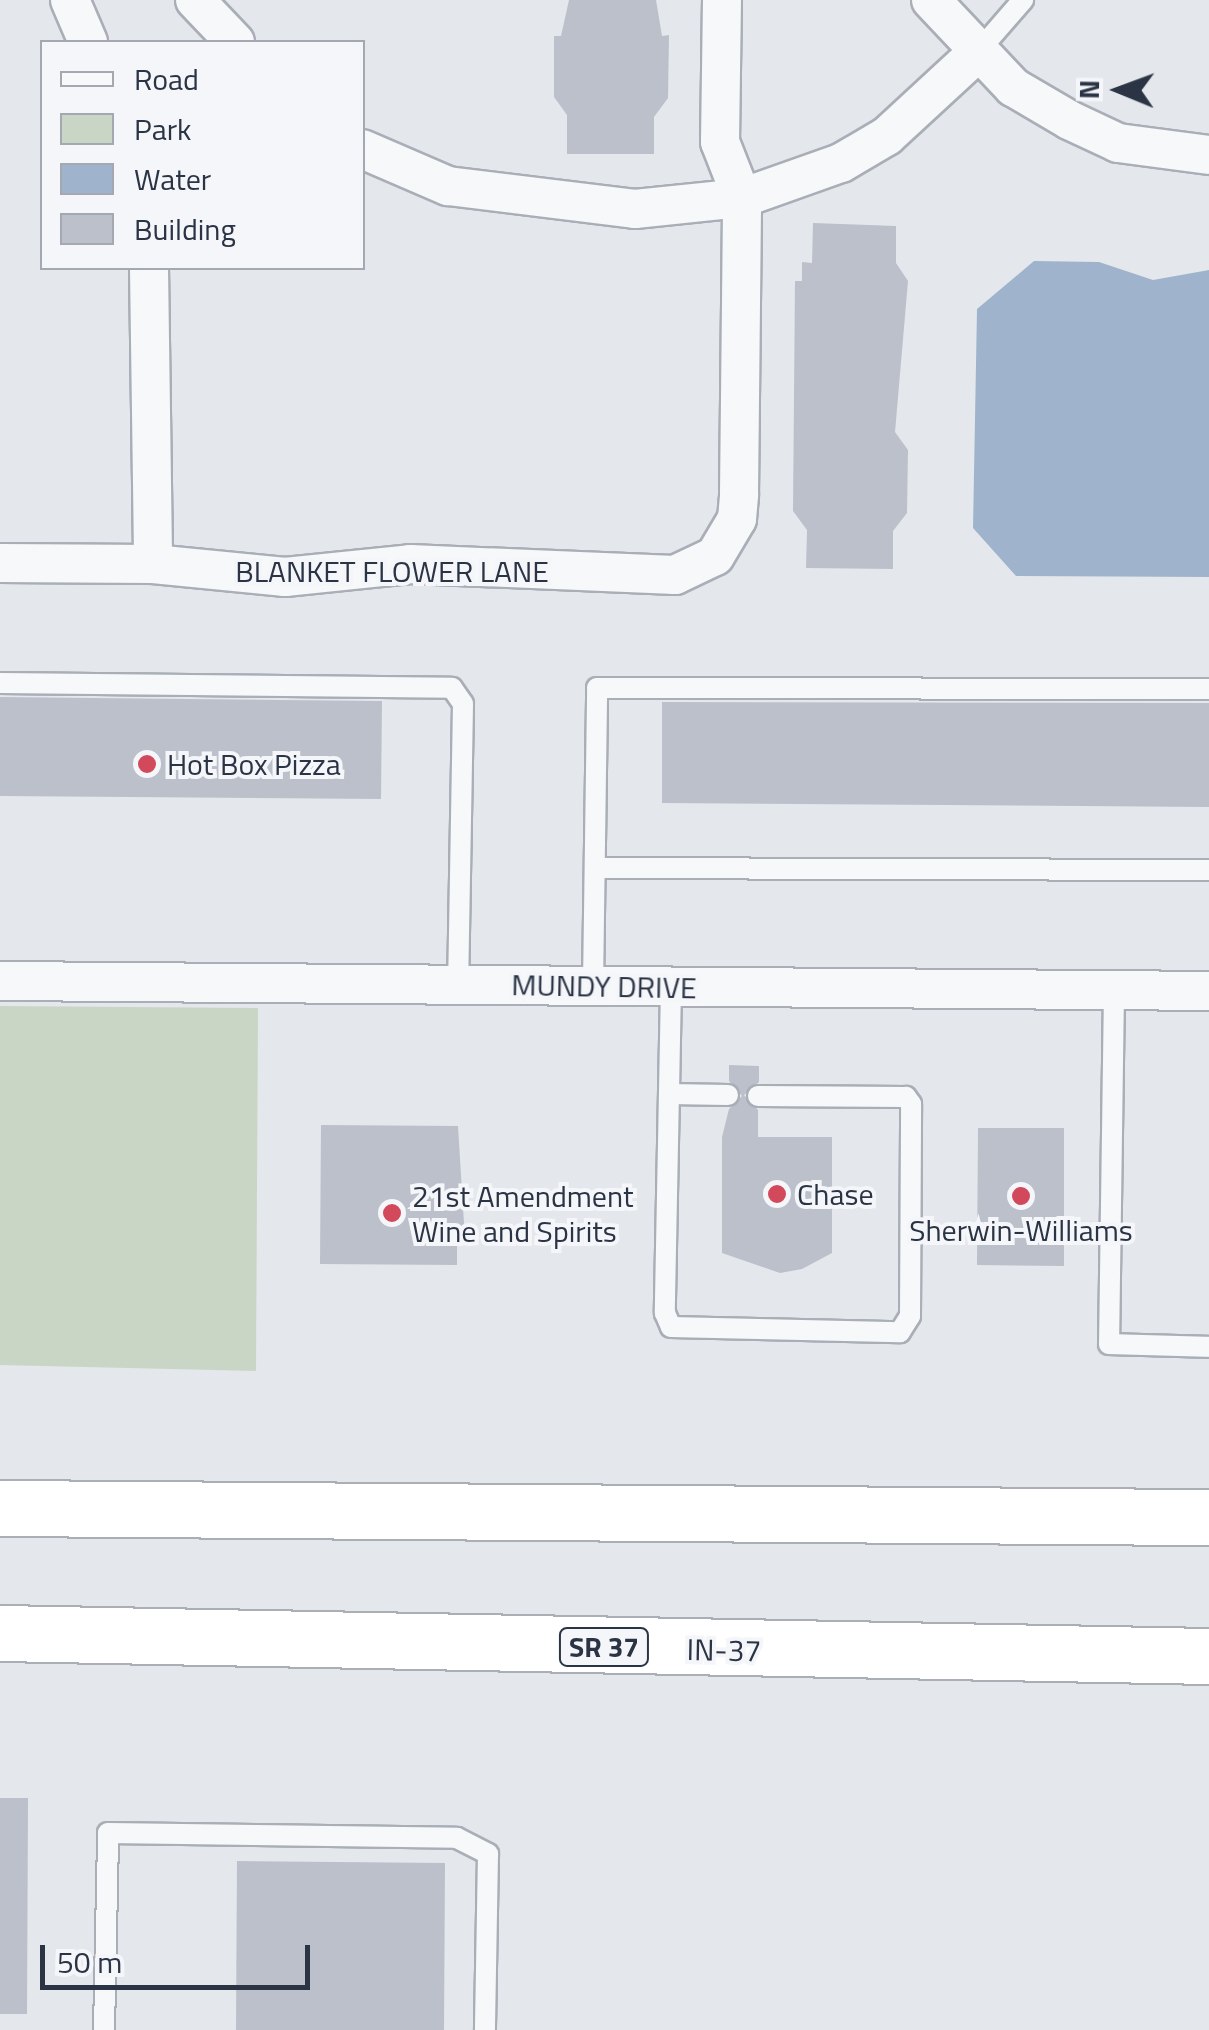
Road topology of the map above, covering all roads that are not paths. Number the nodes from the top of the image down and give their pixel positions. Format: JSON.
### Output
{"nodes":[{"id":1,"x":70,"y":0,"type":"edge"},
{"id":2,"x":194,"y":0,"type":"edge"},
{"id":3,"x":722,"y":0,"type":"edge"},
{"id":4,"x":932,"y":0,"type":"edge"},
{"id":5,"x":1023,"y":0,"type":"edge"},
{"id":6,"x":87,"y":40,"type":"edge"},
{"id":7,"x":233,"y":40,"type":"edge"},
{"id":8,"x":976,"y":54,"type":"junction"},
{"id":9,"x":365,"y":150,"type":"edge"},
{"id":10,"x":1209,"y":155,"type":"edge"},
{"id":11,"x":742,"y":198,"type":"junction"},
{"id":12,"x":150,"y":270,"type":"edge"},
{"id":13,"x":0,"y":563,"type":"edge"},
{"id":14,"x":153,"y":564,"type":"junction"},
{"id":15,"x":0,"y":682,"type":"edge"},
{"id":16,"x":1209,"y":689,"type":"edge"},
{"id":17,"x":594,"y":868,"type":"junction"},
{"id":18,"x":1209,"y":870,"type":"edge"},
{"id":19,"x":0,"y":981,"type":"edge"},
{"id":20,"x":458,"y":985,"type":"junction"},
{"id":21,"x":593,"y":986,"type":"junction"},
{"id":22,"x":671,"y":987,"type":"junction"},
{"id":23,"x":1114,"y":990,"type":"junction"},
{"id":24,"x":1209,"y":991,"type":"edge"},
{"id":25,"x":669,"y":1094,"type":"junction"},
{"id":26,"x":728,"y":1096,"type":"dead end"},
{"id":27,"x":758,"y":1096,"type":"dead end"},
{"id":28,"x":1209,"y":1346,"type":"edge"},
{"id":29,"x":1209,"y":1481,"type":"edge"},
{"id":30,"x":0,"y":1508,"type":"edge"},
{"id":31,"x":752,"y":1514,"type":"junction"},
{"id":32,"x":1209,"y":1517,"type":"edge"},
{"id":33,"x":0,"y":1634,"type":"edge"},
{"id":34,"x":984,"y":1656,"type":"junction"},
{"id":35,"x":1209,"y":1656,"type":"edge"},
{"id":36,"x":1209,"y":1681,"type":"edge"},
{"id":37,"x":104,"y":2030,"type":"edge"},
{"id":38,"x":485,"y":2030,"type":"edge"}],
"edges":[{"from":1,"to":6,"type":"street"},
{"from":2,"to":7,"type":"street"},
{"from":3,"to":11,"type":"street"},
{"from":4,"to":8,"type":"street"},
{"from":5,"to":8,"type":"lane"},
{"from":8,"to":10,"type":"street"},
{"from":8,"to":11,"type":"street"},
{"from":9,"to":11,"type":"street"},
{"from":11,"to":14,"type":"street","name":"BLANKET FLOWER LANE"},
{"from":12,"to":14,"type":"street"},
{"from":13,"to":14,"type":"street","name":"BLANKET FLOWER LANE"},
{"from":15,"to":20,"type":"lane"},
{"from":16,"to":17,"type":"lane"},
{"from":17,"to":18,"type":"lane"},
{"from":17,"to":21,"type":"lane"},
{"from":19,"to":20,"type":"street","name":"MUNDY DRIVE"},
{"from":20,"to":21,"type":"street","name":"MUNDY DRIVE"},
{"from":21,"to":22,"type":"street","name":"MUNDY DRIVE"},
{"from":22,"to":23,"type":"street","name":"MUNDY DRIVE"},
{"from":22,"to":25,"type":"lane"},
{"from":23,"to":24,"type":"street","name":"MUNDY DRIVE"},
{"from":23,"to":28,"type":"lane"},
{"from":25,"to":26,"type":"lane"},
{"from":25,"to":27,"type":"lane"},
{"from":29,"to":31,"type":"highway"},
{"from":30,"to":31,"type":"highway"},
{"from":31,"to":32,"type":"highway"},
{"from":33,"to":34,"type":"highway","name":"IN-37","number":"SR 37"},
{"from":34,"to":35,"type":"highway","name":"IN-37","number":"SR 37"},
{"from":34,"to":36,"type":"highway"},
{"from":37,"to":38,"type":"lane"}]}
